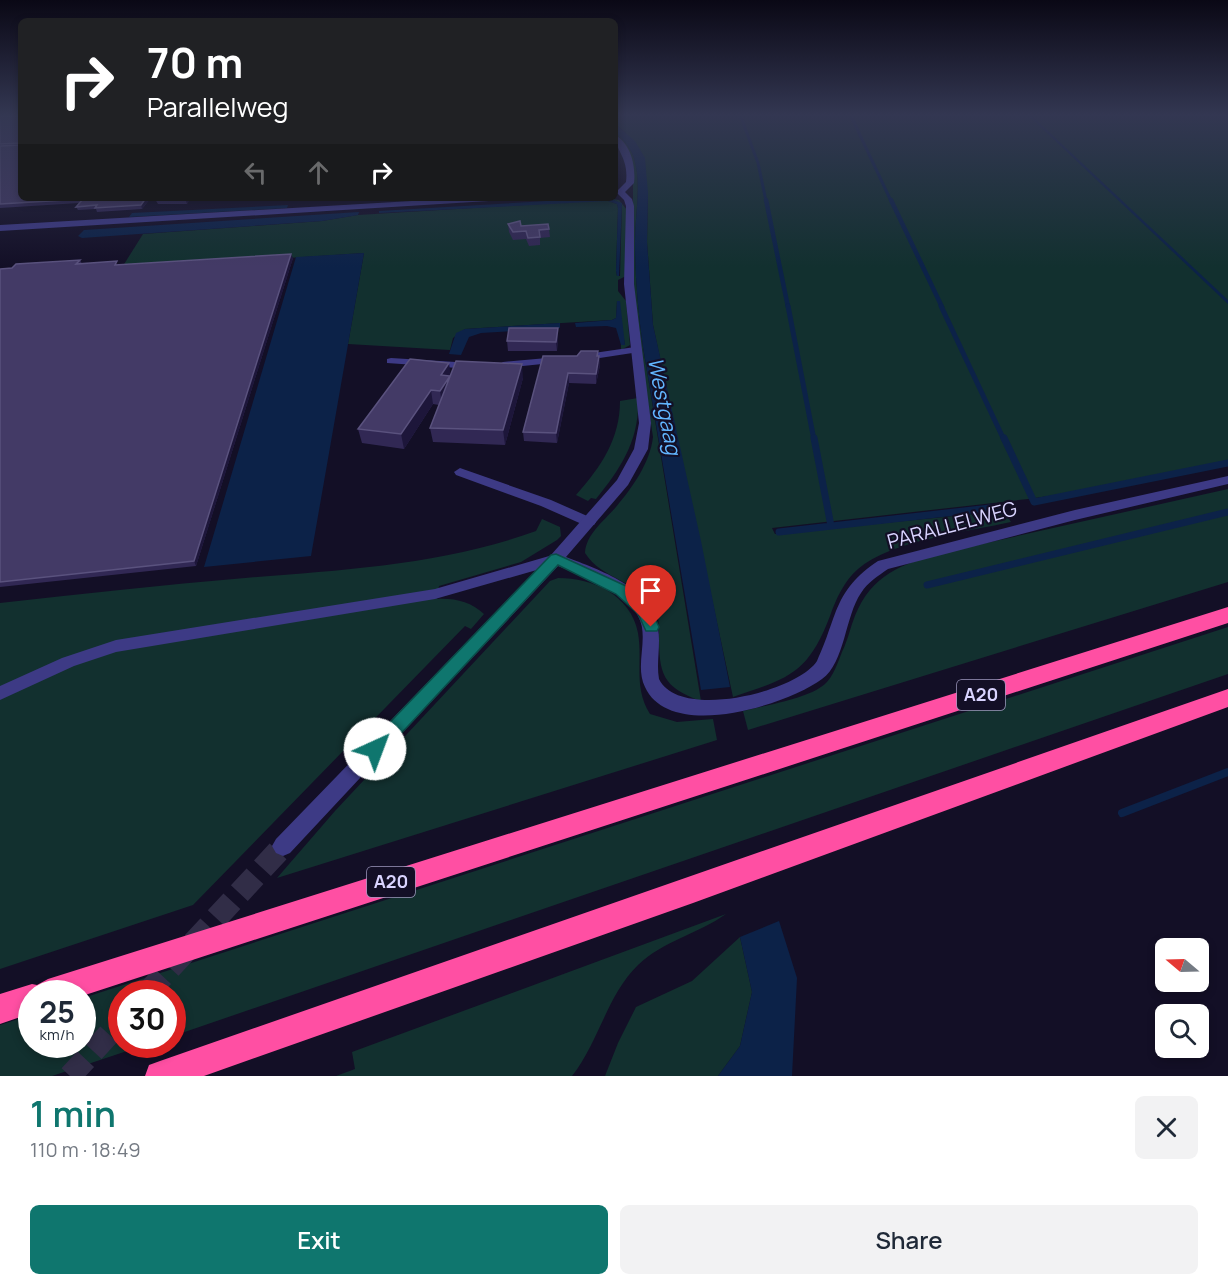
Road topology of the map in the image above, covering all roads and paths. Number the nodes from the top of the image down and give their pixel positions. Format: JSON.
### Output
{"nodes":[{"id":1,"x":630,"y":166,"type":"edge"},
{"id":2,"x":618,"y":191,"type":"edge"},
{"id":3,"x":618,"y":193,"type":"edge"},
{"id":4,"x":454,"y":201,"type":"edge"},
{"id":5,"x":0,"y":228,"type":"edge"},
{"id":6,"x":635,"y":350,"type":"junction"},
{"id":7,"x":391,"y":361,"type":"dead end"},
{"id":8,"x":460,"y":472,"type":"dead end"},
{"id":9,"x":1228,"y":480,"type":"edge"},
{"id":10,"x":589,"y":522,"type":"junction"},
{"id":11,"x":556,"y":559,"type":"junction"},
{"id":12,"x":1228,"y":615,"type":"edge"},
{"id":13,"x":0,"y":693,"type":"edge"},
{"id":14,"x":1228,"y":698,"type":"edge"},
{"id":15,"x":283,"y":846,"type":"tunnel mouth"},
{"id":16,"x":89,"y":980,"type":"edge"},
{"id":17,"x":18,"y":1003,"type":"edge"},
{"id":18,"x":0,"y":1009,"type":"edge"},
{"id":19,"x":160,"y":1076,"type":"edge"}],
"edges":[{"from":1,"to":2,"type":"street"},
{"from":3,"to":6,"type":"street"},
{"from":4,"to":5,"type":"street"},
{"from":6,"to":7,"type":"lane"},
{"from":6,"to":10,"type":"street"},
{"from":8,"to":10,"type":"lane"},
{"from":9,"to":11,"type":"street","name":"PARALLELWEG"},
{"from":10,"to":11,"type":"street"},
{"from":11,"to":13,"type":"lane"},
{"from":11,"to":15,"type":"street"},
{"from":12,"to":16,"type":"highway","number":"A20"},
{"from":14,"to":19,"type":"highway"},
{"from":17,"to":18,"type":"highway"}]}
